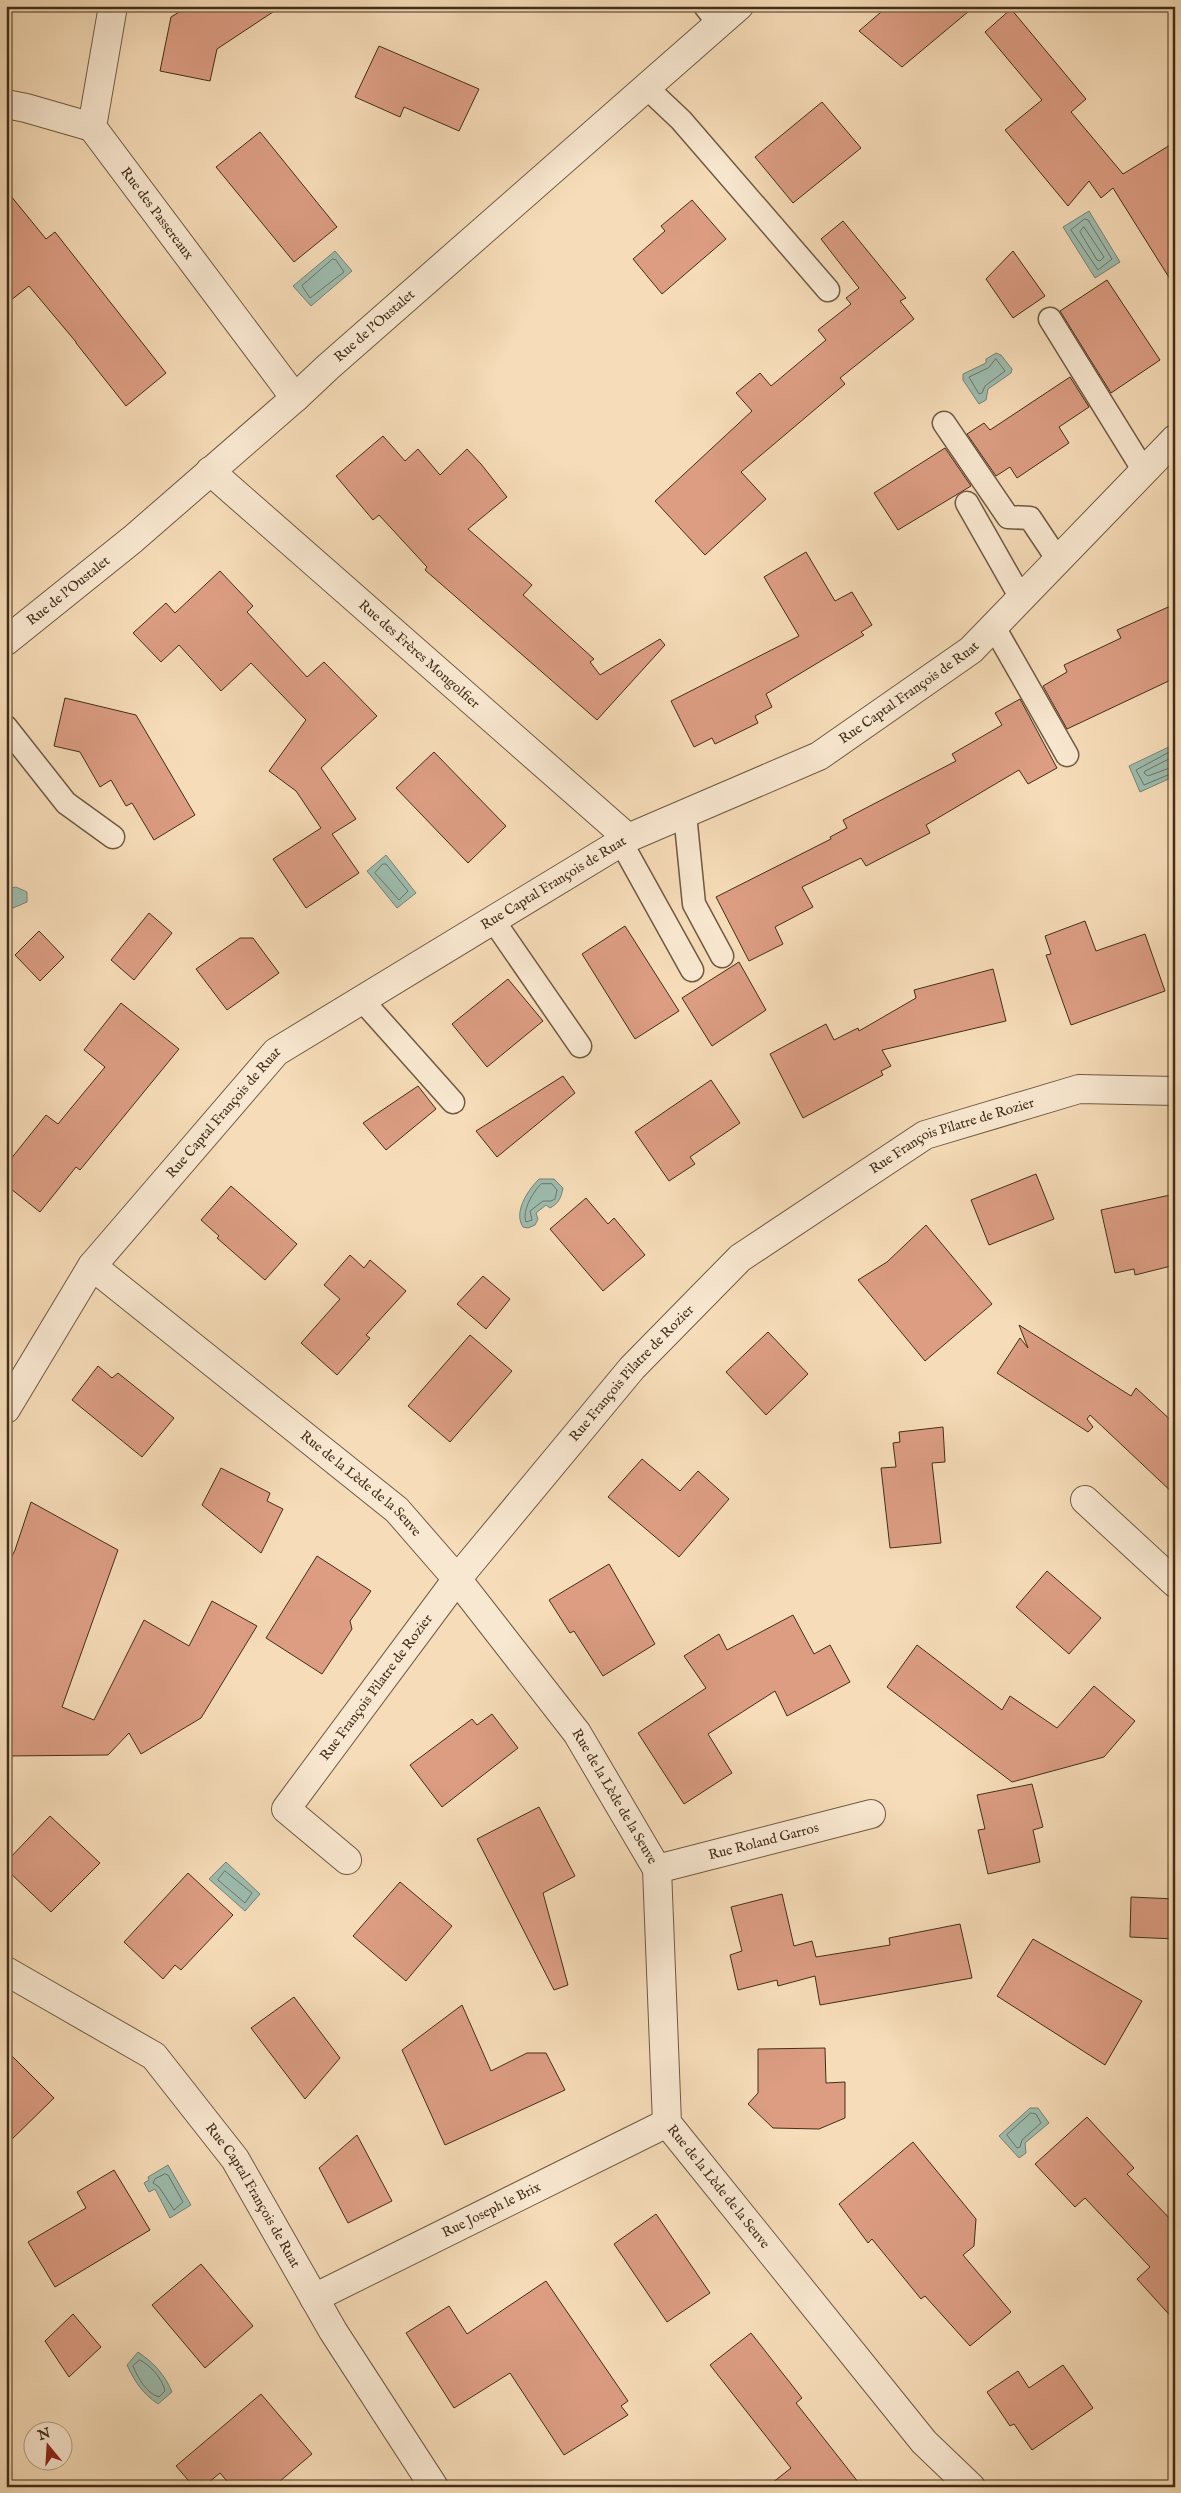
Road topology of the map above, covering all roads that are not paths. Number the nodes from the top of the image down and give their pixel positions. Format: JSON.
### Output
{"nodes":[{"id":1,"x":113,"y":6,"type":"edge"},
{"id":2,"x":721,"y":12,"type":"edge"},
{"id":3,"x":646,"y":88,"type":"junction"},
{"id":4,"x":6,"y":104,"type":"edge"},
{"id":5,"x":92,"y":127,"type":"junction"},
{"id":6,"x":828,"y":290,"type":"dead end"},
{"id":7,"x":1050,"y":319,"type":"dead end"},
{"id":8,"x":295,"y":398,"type":"junction"},
{"id":9,"x":944,"y":423,"type":"dead end"},
{"id":10,"x":1175,"y":438,"type":"edge"},
{"id":11,"x":210,"y":471,"type":"junction"},
{"id":12,"x":1144,"y":471,"type":"junction"},
{"id":13,"x":967,"y":504,"type":"dead end"},
{"id":14,"x":1058,"y":560,"type":"junction"},
{"id":15,"x":1021,"y":598,"type":"junction"},
{"id":16,"x":994,"y":628,"type":"junction"},
{"id":17,"x":6,"y":640,"type":"edge"},
{"id":18,"x":6,"y":727,"type":"edge"},
{"id":19,"x":1067,"y":755,"type":"dead end"},
{"id":20,"x":685,"y":814,"type":"junction"},
{"id":21,"x":114,"y":837,"type":"dead end"},
{"id":22,"x":624,"y":840,"type":"junction"},
{"id":23,"x":493,"y":920,"type":"junction"},
{"id":24,"x":722,"y":956,"type":"dead end"},
{"id":25,"x":692,"y":970,"type":"dead end"},
{"id":26,"x":362,"y":1000,"type":"junction"},
{"id":27,"x":580,"y":1046,"type":"dead end"},
{"id":28,"x":1175,"y":1092,"type":"edge"},
{"id":29,"x":453,"y":1102,"type":"dead end"},
{"id":30,"x":92,"y":1266,"type":"junction"},
{"id":31,"x":10,"y":1396,"type":"edge"},
{"id":32,"x":1086,"y":1500,"type":"dead end"},
{"id":33,"x":457,"y":1579,"type":"junction"},
{"id":34,"x":1175,"y":1583,"type":"edge"},
{"id":35,"x":871,"y":1814,"type":"dead end"},
{"id":36,"x":347,"y":1860,"type":"dead end"},
{"id":37,"x":656,"y":1869,"type":"junction"},
{"id":38,"x":6,"y":1971,"type":"edge"},
{"id":39,"x":668,"y":2123,"type":"junction"},
{"id":40,"x":314,"y":2298,"type":"junction"},
{"id":41,"x":434,"y":2487,"type":"edge"},
{"id":42,"x":971,"y":2487,"type":"edge"}],
"edges":[{"from":1,"to":5,"type":"street"},
{"from":2,"to":3,"type":"street","name":"Rue de l'Oustalet"},
{"from":3,"to":6,"type":"lane"},
{"from":3,"to":8,"type":"street","name":"Rue de l'Oustalet"},
{"from":4,"to":5,"type":"street"},
{"from":5,"to":8,"type":"street","name":"Rue des Passereaux"},
{"from":7,"to":12,"type":"lane"},
{"from":8,"to":11,"type":"street","name":"Rue de l'Oustalet"},
{"from":9,"to":14,"type":"lane"},
{"from":10,"to":12,"type":"street","name":"Rue Captal François de Ruat"},
{"from":11,"to":17,"type":"street","name":"Rue de l'Oustalet"},
{"from":11,"to":22,"type":"street","name":"Rue des Frères Mongolfier"},
{"from":12,"to":14,"type":"street","name":"Rue Captal François de Ruat"},
{"from":13,"to":15,"type":"lane"},
{"from":14,"to":15,"type":"street","name":"Rue Captal François de Ruat"},
{"from":15,"to":16,"type":"street","name":"Rue Captal François de Ruat"},
{"from":16,"to":19,"type":"lane"},
{"from":16,"to":20,"type":"street","name":"Rue Captal François de Ruat"},
{"from":18,"to":21,"type":"lane"},
{"from":20,"to":22,"type":"street","name":"Rue Captal François de Ruat"},
{"from":20,"to":24,"type":"lane"},
{"from":22,"to":23,"type":"street","name":"Rue Captal François de Ruat"},
{"from":22,"to":25,"type":"lane"},
{"from":23,"to":26,"type":"street","name":"Rue Captal François de Ruat"},
{"from":23,"to":27,"type":"lane"},
{"from":26,"to":29,"type":"lane"},
{"from":26,"to":30,"type":"street","name":"Rue Captal François de Ruat"},
{"from":28,"to":33,"type":"street","name":"Rue François Pilatre de Rozier"},
{"from":30,"to":31,"type":"street","name":"Rue Captal François de Ruat"},
{"from":30,"to":33,"type":"street","name":"Rue de la Lède de la Seuve"},
{"from":32,"to":34,"type":"street"},
{"from":33,"to":36,"type":"street","name":"Rue François Pilatre de Rozier"},
{"from":33,"to":37,"type":"street","name":"Rue de la Lède de la Seuve"},
{"from":35,"to":37,"type":"street","name":"Rue Roland Garros"},
{"from":37,"to":39,"type":"street","name":"Rue de la Lède de la Seuve"},
{"from":38,"to":40,"type":"street","name":"Rue Captal François de Ruat"},
{"from":39,"to":40,"type":"street","name":"Rue Joseph le Brix"},
{"from":39,"to":42,"type":"street","name":"Rue de la Lède de la Seuve"},
{"from":40,"to":41,"type":"street","name":"Rue Captal François de Ruat"}]}
